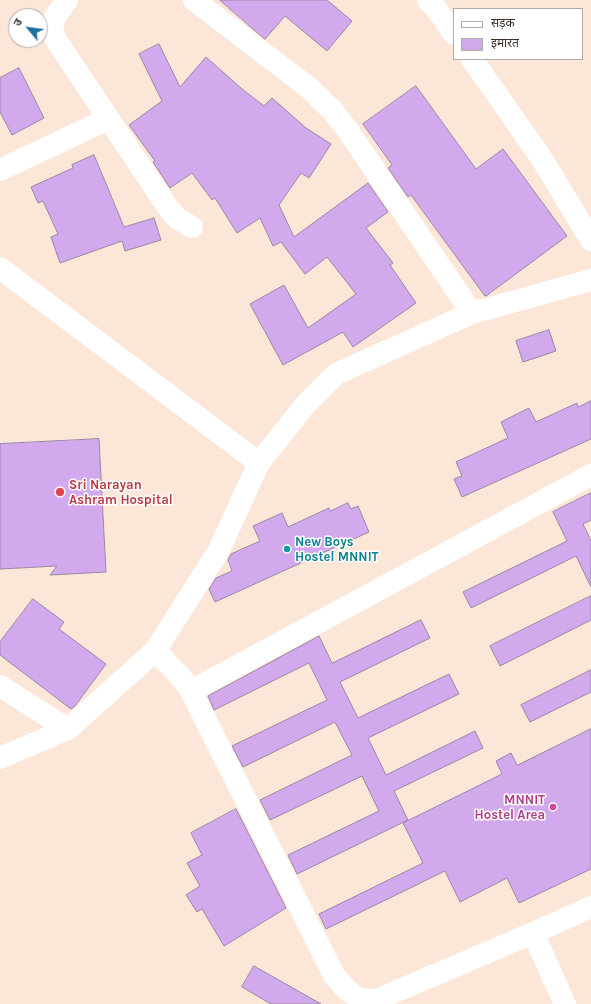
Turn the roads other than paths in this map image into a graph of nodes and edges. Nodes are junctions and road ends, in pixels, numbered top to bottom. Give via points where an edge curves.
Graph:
1 (67, 0) edge
2 (194, 0) edge
3 (428, 0) edge
4 (453, 32) edge
5 (473, 60) edge
6 (108, 119) junction
7 (0, 170) edge
8 (192, 227) dead end
9 (591, 240) edge
10 (0, 268) edge
11 (591, 280) edge
12 (472, 313) junction
13 (259, 463) junction
14 (591, 475) edge
15 (155, 651) junction
16 (0, 686) edge
17 (191, 691) junction
18 (68, 729) junction
19 (0, 758) edge
20 (591, 907) edge
21 (533, 933) junction
22 (565, 1004) edge

1 - 6 street via 54,18 52,28 56,40
2 - 12 street via 308,87 332,110
3 - 4 street
5 - 9 street via 542,158
6 - 7 street
6 - 8 street via 169,209 178,219
10 - 13 street
11 - 12 street
12 - 13 street via 336,374 306,404
13 - 15 street via 218,552
14 - 17 street
15 - 17 street
15 - 18 street
16 - 18 street
17 - 21 street via 334,975 347,990 359,998 376,1000
18 - 19 street
20 - 21 street
21 - 22 street

